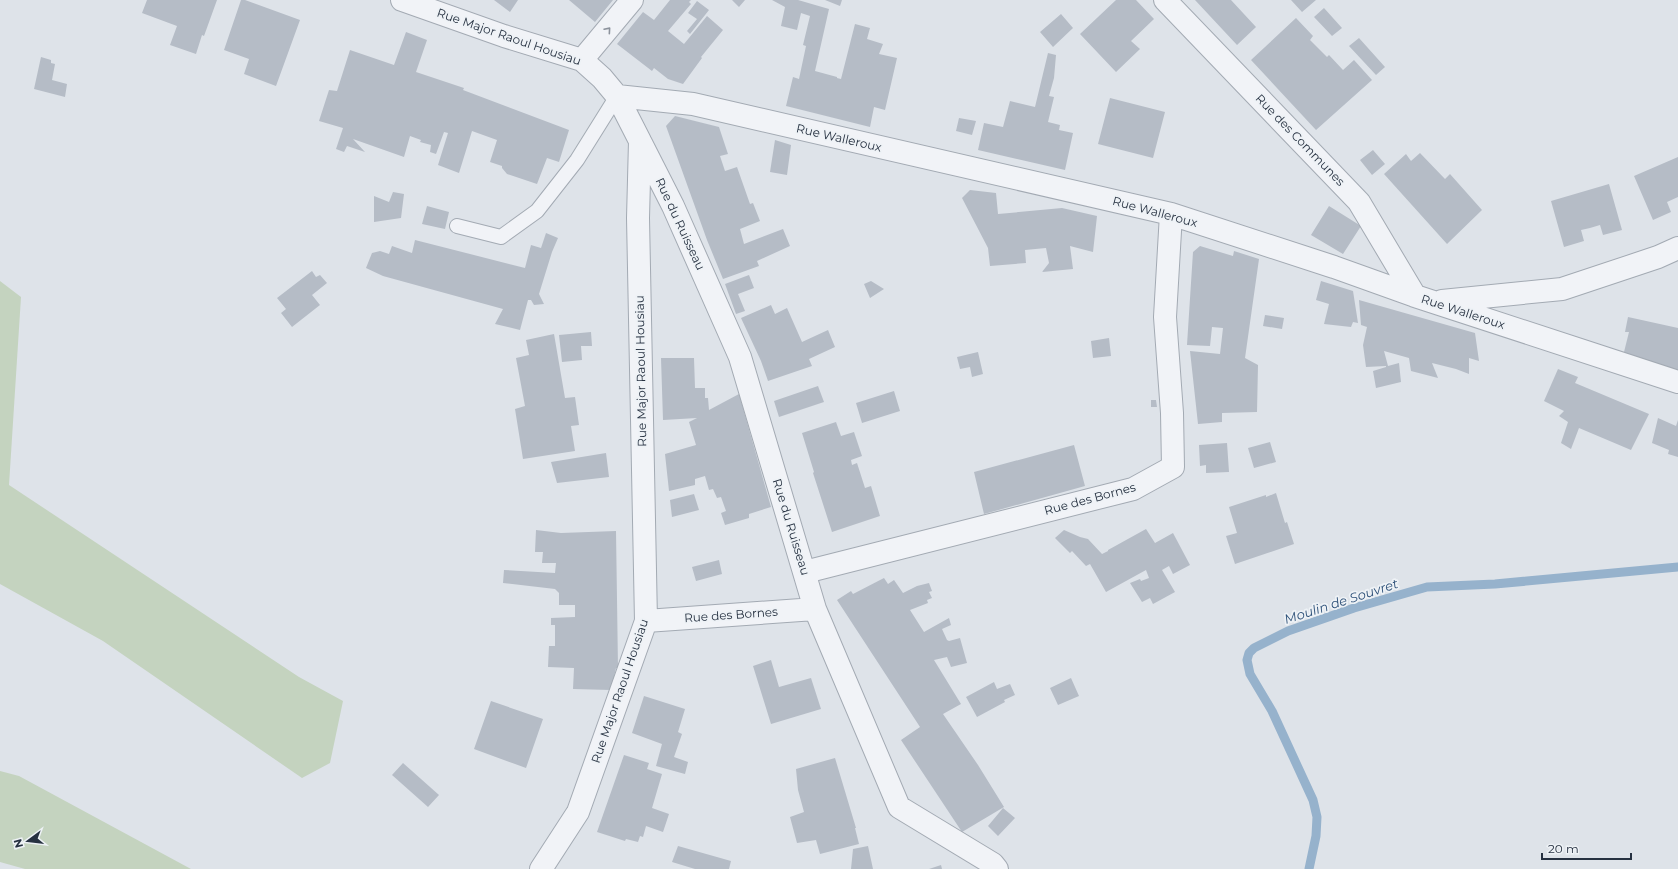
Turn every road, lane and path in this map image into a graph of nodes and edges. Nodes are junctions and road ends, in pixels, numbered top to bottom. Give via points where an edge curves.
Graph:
1 (402, 0) edge
2 (632, 0) edge
3 (1165, 0) edge
4 (582, 60) junction
5 (617, 96) junction
6 (640, 141) junction
7 (1171, 214) junction
8 (457, 226) dead end
9 (1678, 248) edge
10 (1424, 299) junction
11 (1678, 382) edge
12 (805, 572) junction
13 (815, 609) junction
14 (646, 621) junction
15 (541, 869) edge
16 (997, 869) edge

1 - 4 street, Rue Major Raoul Housiau
4 -> 2 street
3 - 10 street, Rue des Communes via 1359,202
4 - 5 street, Rue Major Raoul Housiau
5 - 6 street, Rue Major Raoul Housiau
5 - 7 street, Rue Walleroux via 693,104
5 - 8 lane via 577,160 537,211 502,237
6 - 12 street, Rue du Ruisseau via 673,206 740,357
6 - 14 street, Rue Major Raoul Housiau via 638,226
7 - 10 street, Rue Walleroux
7 - 12 street, Rue des Bornes via 1165,317 1173,467 1133,489
9 - 10 street via 1562,289
10 - 11 street, Rue Walleroux
12 - 13 street, Rue du Ruisseau
13 - 14 street, Rue des Bornes
13 - 16 street, Rue du Ruisseau via 899,807 993,864
14 - 15 street, Rue Major Raoul Housiau via 578,812

